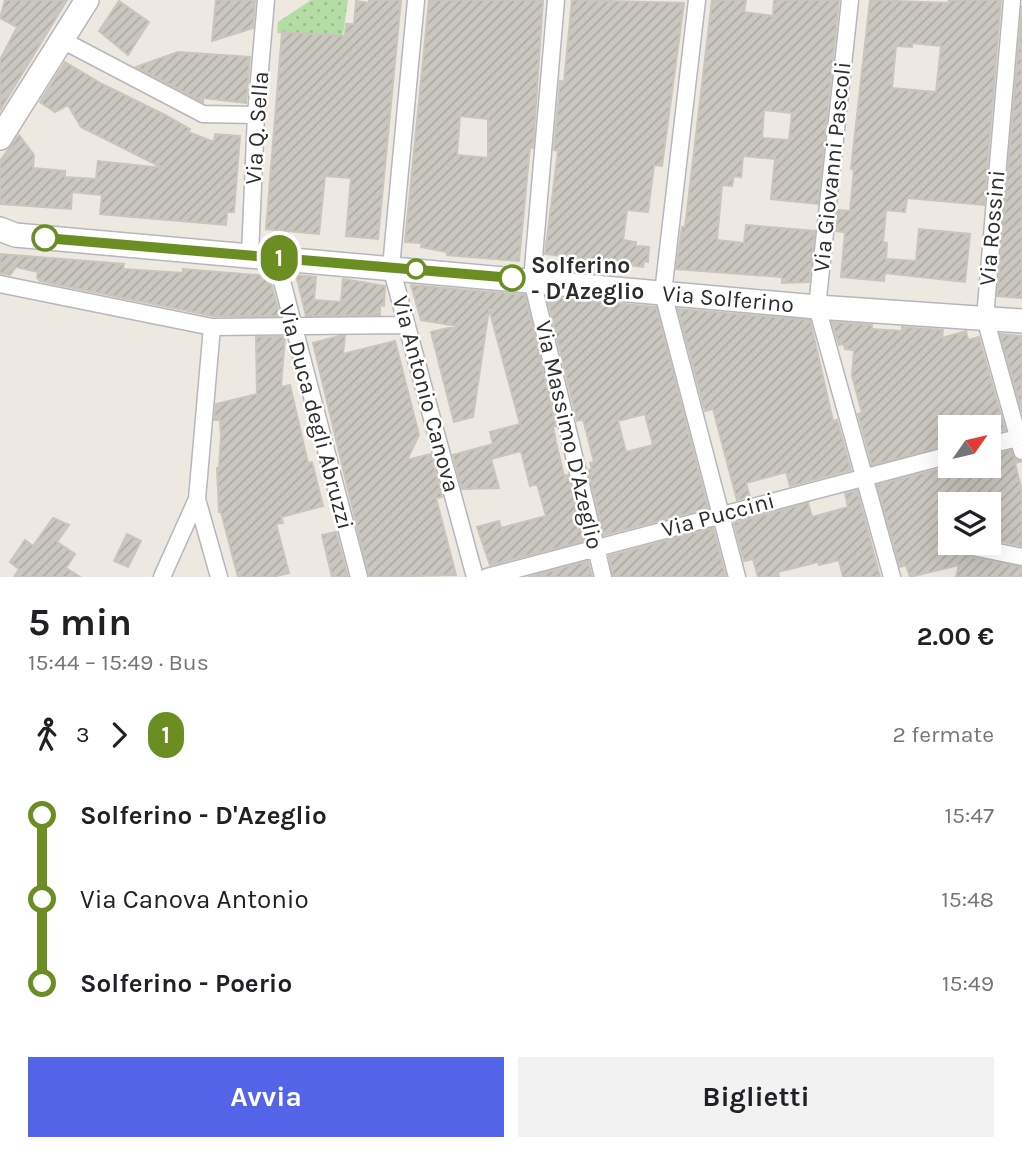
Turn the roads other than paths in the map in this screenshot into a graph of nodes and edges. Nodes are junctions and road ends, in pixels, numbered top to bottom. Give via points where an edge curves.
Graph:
1 (88, 0) edge
2 (266, 0) edge
3 (416, 0) edge
4 (556, 0) edge
5 (697, 0) edge
6 (850, 0) edge
7 (1012, 0) edge
8 (62, 40) junction
9 (256, 115) junction
10 (0, 138) edge
11 (5, 235) edge
12 (250, 255) junction
13 (275, 258) junction
14 (391, 267) junction
15 (532, 280) junction
16 (0, 284) edge
17 (663, 293) junction
18 (817, 307) junction
19 (985, 318) junction
20 (1022, 321) edge
21 (407, 325) junction
22 (212, 327) junction
23 (292, 327) junction
24 (1021, 442) edge
25 (1001, 444) edge
26 (938, 458) edge
27 (864, 477) junction
28 (197, 499) junction
29 (720, 514) junction
30 (595, 548) junction
31 (1001, 552) edge
32 (1022, 556) edge
33 (162, 577) edge
34 (219, 577) edge
35 (359, 577) edge
36 (475, 577) edge
37 (487, 577) edge
38 (603, 577) edge
39 (737, 577) edge
40 (891, 577) edge

1 - 8 street
2 - 9 street, Via Q. Sella
3 - 14 street, Via Antonio Canova
4 - 15 street, Via Massimo D'Azeglio
5 - 17 street
6 - 18 street, Via Giovanni Pascoli
7 - 19 street, Via Rossini
8 - 9 street via 203,114
8 - 10 street
9 - 12 street, Via Q. Sella
11 - 12 street, Via Solferino
12 - 13 street, Via Solferino
13 - 14 street, Via Solferino
13 - 23 street, Via Duca degli Abruzzi
14 - 15 street, Via Solferino
14 - 21 street, Via Antonio Canova
15 - 17 street, Via Solferino
15 - 30 street, Via Massimo D'Azeglio
16 - 22 street
17 - 18 street, Via Solferino
17 - 29 street
18 - 19 street, Via Solferino
18 - 27 street, Via Giovanni Pascoli
19 - 20 street, Via Solferino
19 - 24 street, Via Rossini
21 - 23 street
21 - 36 street, Via Antonio Canova
22 - 23 street
22 - 28 street
23 - 35 street, Via Duca degli Abruzzi
24 - 25 street
26 - 27 street, Via Puccini
27 - 29 street, Via Puccini
27 - 40 street, Via Giovanni Pascoli
28 - 33 street
28 - 34 street
29 - 30 street, Via Puccini
29 - 39 street
30 - 37 street, Via Puccini
30 - 38 street, Via Massimo D'Azeglio
31 - 32 street

